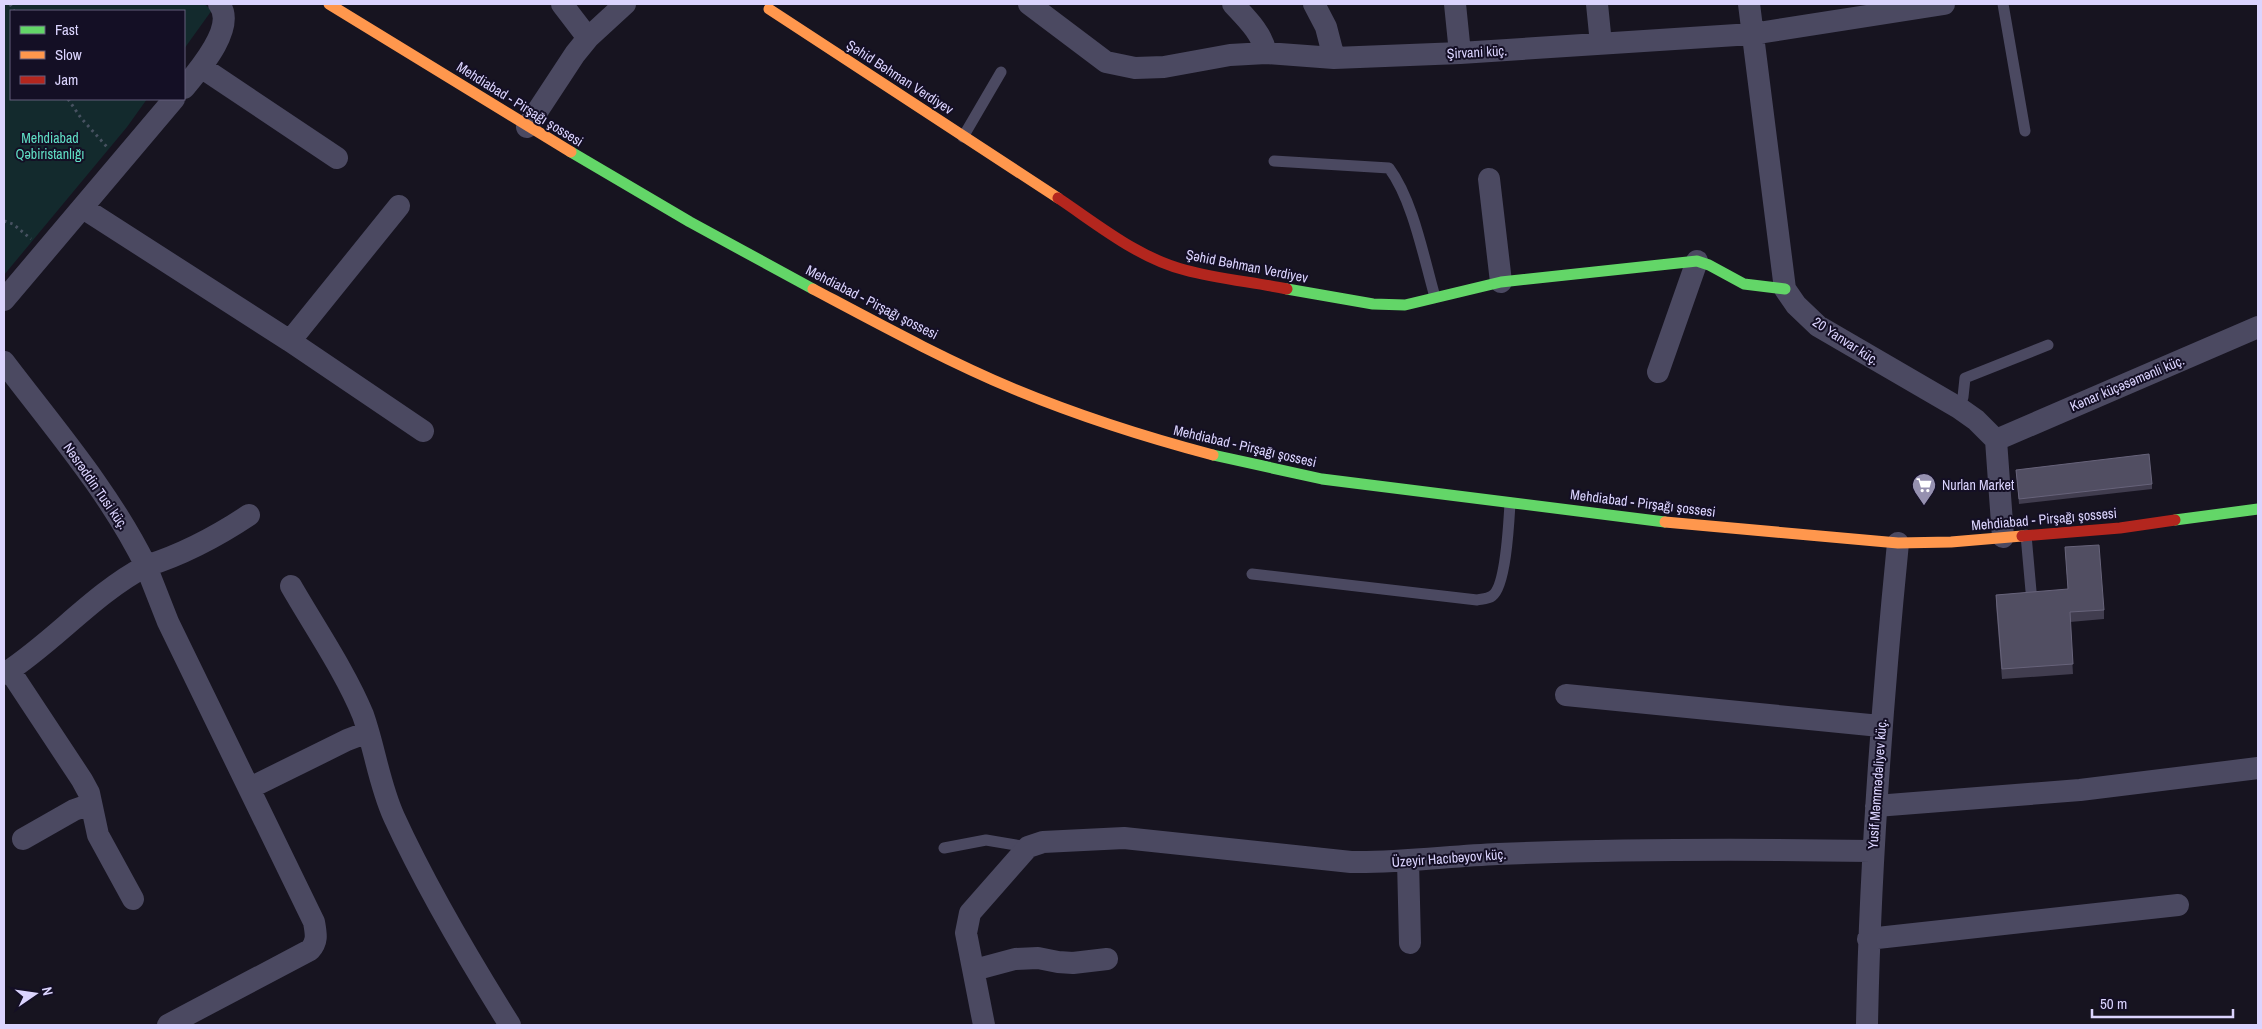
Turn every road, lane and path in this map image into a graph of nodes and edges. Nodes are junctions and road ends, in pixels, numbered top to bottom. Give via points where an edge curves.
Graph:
1 (219, 4) edge
2 (329, 4) edge
3 (562, 4) edge
4 (625, 4) edge
5 (1029, 4) edge
6 (1233, 4) edge
7 (1314, 4) edge
8 (1455, 4) edge
9 (1597, 4) edge
10 (1749, 4) edge
11 (1944, 4) edge
12 (2004, 4) edge
13 (769, 9) dead end
14 (1752, 34) junction
15 (588, 38) junction
16 (1601, 44) junction
17 (1266, 53) junction
18 (1460, 53) junction
19 (1334, 58) junction
20 (201, 67) junction
21 (1002, 72) dead end
22 (185, 87) edge
23 (69, 100) edge
24 (173, 100) edge
25 (527, 126) junction
26 (2025, 131) dead end
27 (963, 137) junction
28 (337, 158) dead end
29 (1274, 161) dead end
30 (122, 162) junction
31 (1489, 180) dead end
32 (399, 206) dead end
33 (83, 208) junction
34 (4, 221) edge
35 (45, 250) junction
36 (1697, 261) junction
37 (1501, 282) junction
38 (1784, 289) junction
39 (1435, 299) junction
40 (4, 300) edge
41 (2258, 327) edge
42 (290, 341) junction
43 (2048, 345) dead end
44 (4, 362) edge
45 (1658, 372) dead end
46 (1959, 408) junction
47 (423, 431) dead end
48 (1996, 440) junction
49 (1510, 503) junction
50 (2258, 509) edge
51 (249, 515) dead end
52 (2026, 535) junction
53 (2003, 537) junction
54 (1898, 543) junction
55 (146, 566) junction
56 (1252, 574) dead end
57 (292, 586) dead end
58 (2031, 591) edge
59 (7, 672) edge
60 (1566, 695) dead end
61 (1880, 726) junction
62 (368, 732) junction
63 (2258, 768) edge
64 (250, 788) junction
65 (91, 804) junction
66 (1876, 806) junction
67 (23, 839) dead end
68 (1028, 847) junction
69 (944, 848) dead end
70 (1872, 851) junction
71 (1408, 861) junction
72 (134, 899) dead end
73 (2178, 906) dead end
74 (1868, 939) junction
75 (1410, 943) dead end
76 (1107, 959) dead end
77 (974, 970) junction
78 (168, 1025) edge
79 (510, 1025) edge
80 (984, 1025) edge
81 (1867, 1025) edge

1 - 20 street via 225,22
2 - 25 main road, Mehdiabad - Pirşağı şossesi
3 - 15 street
4 - 15 street
5 - 17 street, Şirvani küç. via 1106,62 1135,68
6 - 17 street via 1252,25
7 - 19 street via 1326,27
8 - 18 street
9 - 16 street
10 - 14 street
11 - 14 street, Şirvani küç.
12 - 26 lane
13 - 27 main road, Şəhid Bəhman Verdiyev
14 - 16 street, Şirvani küç.
14 - 38 street
15 - 25 street
16 - 18 street, Şirvani küç.
17 - 19 street, Şirvani küç.
18 - 19 street, Şirvani küç.
20 - 22 street
20 - 28 street
21 - 27 lane
23 - 30 path
24 - 30 street
25 - 49 main road, Mehdiabad - Pirşağı şossesi via 745,254 964,367 1042,401 1176,446 1274,470
27 - 39 main road, Şəhid Bəhman Verdiyev via 1127,244 1184,270 1373,304 1405,305
29 - 39 lane via 1389,168 1413,221
30 - 33 street
31 - 37 street
32 - 42 street
33 - 35 street
33 - 42 street
34 - 35 path via 13,224
35 - 40 street
36 - 37 main road, Şəhid Bəhman Verdiyev
36 - 38 main road, Şəhid Bəhman Verdiyev via 1744,284
36 - 45 street
37 - 39 main road, Şəhid Bəhman Verdiyev
38 - 46 street, 20 Yanvar küç. via 1818,326
41 - 48 street, Kənar küçəsəmənli küç.
42 - 47 street
43 - 46 lane via 1965,378
44 - 55 street, Nəsrəddin Tusi küç. via 106,495
46 - 48 street, 20 Yanvar küç.
48 - 53 street
49 - 54 main road, Mehdiabad - Pirşağı şossesi via 1780,534
49 - 56 lane via 1505,554 1498,589 1492,597 1477,600
50 - 52 main road, Mehdiabad - Pirşağı şossesi via 2120,528
51 - 55 street via 183,554
52 - 53 main road, Mehdiabad - Pirşağı şossesi
52 - 58 lane
53 - 54 main road, Mehdiabad - Pirşağı şossesi
54 - 61 street, Yusif Məmmədəliyev küç.
55 - 59 street via 124,578
55 - 64 street, Nəsrəddin Tusi küç. via 168,622
57 - 62 street via 350,688
59 - 65 street via 82,780
60 - 61 street
61 - 66 street, Yusif Məmmədəliyev küç.
62 - 64 street
62 - 79 street via 380,783 393,815 470,960
63 - 66 street via 2080,790
64 - 78 street, Nəsrəddin Tusi küç. via 314,922 315,944 310,950
65 - 67 street
65 - 72 street via 98,835
66 - 70 street, Yusif Məmmədəliyev küç.
68 - 69 lane via 986,840
68 - 71 street, Üzeyir Hacıbəyov küç. via 1043,842 1124,838 1351,862
68 - 77 street via 970,913 966,933
70 - 71 street, Üzeyir Hacıbəyov küç. via 1707,848 1496,854
70 - 74 street, Yusif Məmmədəliyev küç.
71 - 75 street
73 - 74 street
74 - 81 street, Yusif Məmmədəliyev küç.
76 - 77 street via 1073,963 1038,958 1015,959
77 - 80 street

